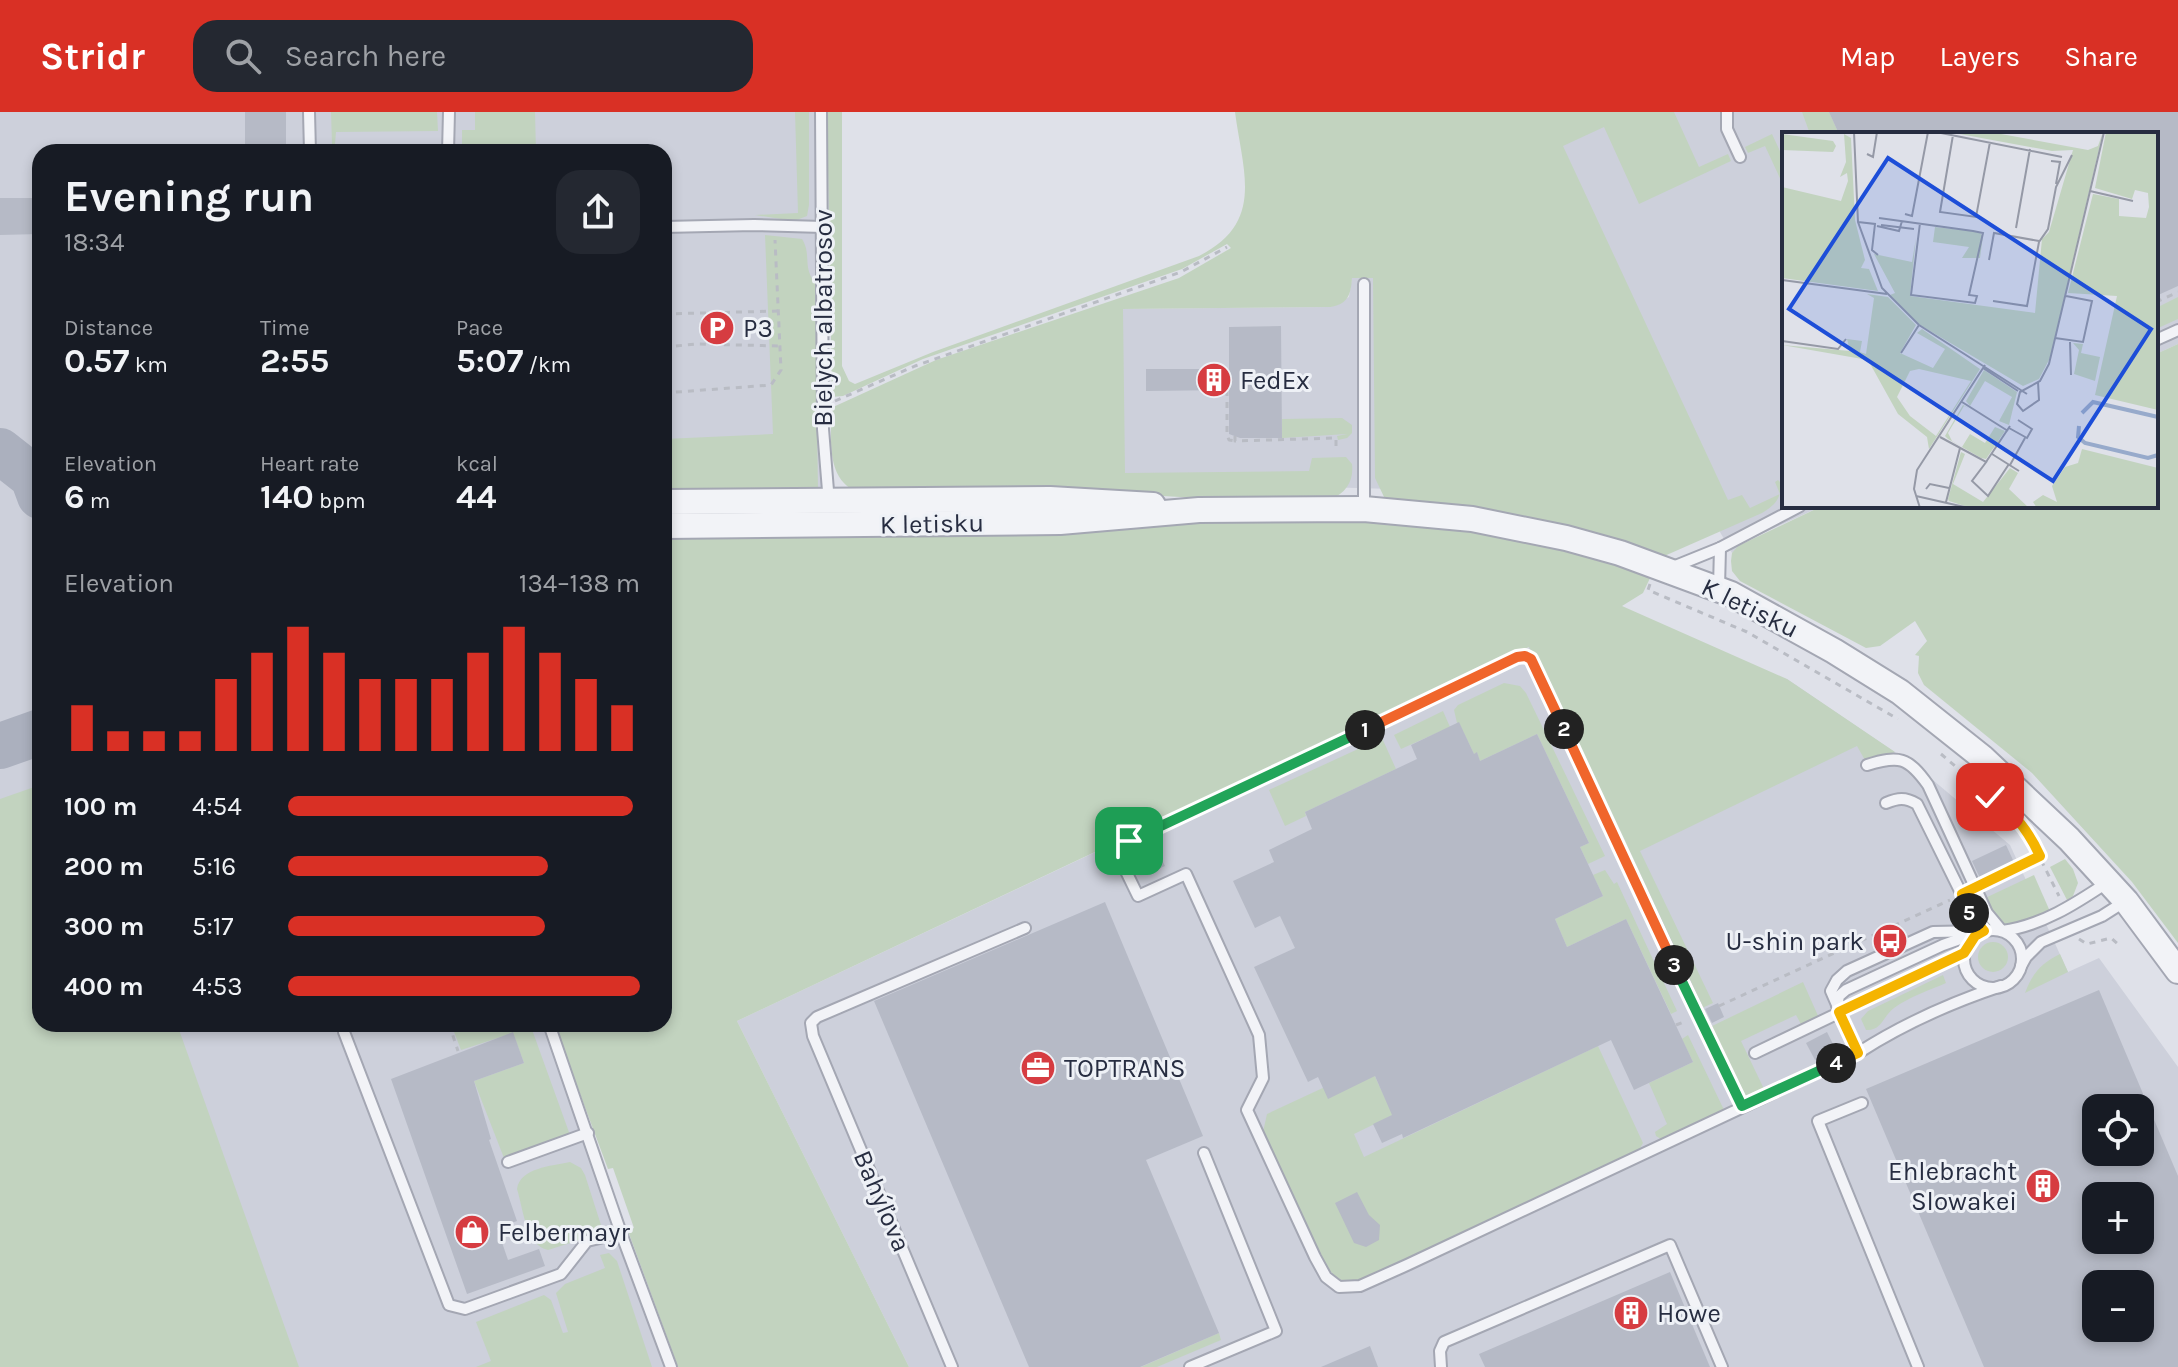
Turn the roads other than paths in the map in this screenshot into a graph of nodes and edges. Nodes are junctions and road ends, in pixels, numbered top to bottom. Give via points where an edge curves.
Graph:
1 (309, 112) edge
2 (449, 112) edge
3 (821, 112) edge
4 (1727, 112) edge
5 (310, 144) edge
6 (448, 144) edge
7 (1740, 157) dead end
8 (672, 227) edge
9 (823, 227) junction
10 (1364, 284) dead end
11 (2178, 330) edge
12 (2158, 339) edge
13 (672, 502) edge
14 (1796, 508) edge
15 (1364, 509) junction
16 (830, 512) junction
17 (672, 525) edge
18 (1720, 548) junction
19 (1663, 570) junction
20 (1719, 589) junction
21 (1867, 765) dead end
22 (1886, 803) dead end
23 (2109, 881) junction
24 (2126, 901) junction
25 (1025, 928) dead end
26 (1984, 931) junction
27 (2002, 931) junction
28 (1964, 953) junction
29 (2020, 968) junction
30 (2178, 971) edge
31 (2001, 986) junction
32 (1838, 1009) junction
33 (344, 1032) edge
34 (552, 1032) edge
35 (1755, 1053) dead end
36 (1858, 1053) junction
37 (1862, 1103) dead end
38 (1742, 1106) junction
39 (588, 1133) junction
40 (1204, 1153) dead end
41 (508, 1162) dead end
42 (621, 1233) junction
43 (671, 1367) edge
44 (952, 1367) edge
45 (1190, 1367) edge
46 (1441, 1367) edge
47 (1722, 1367) edge
48 (1918, 1367) edge

1 - 5 lane
2 - 6 lane
3 - 9 lane, Bielych albatrosov
4 - 7 lane via 1727,129
8 - 9 lane
9 - 16 lane, Bielych albatrosov via 823,403
10 - 15 lane
11 - 12 lane
13 - 16 street, K letisku
14 - 18 lane
15 - 16 street, K letisku via 1199,510 1060,522
15 - 19 street, K letisku via 1516,527 1620,553
16 - 17 street, K letisku
18 - 19 lane
18 - 20 lane
19 - 20 street, K letisku
20 - 23 street, K letisku via 1900,692 2028,798
21 - 27 lane via 1891,757 1920,773 1987,913
22 - 26 lane via 1907,799 1917,804 1970,916
23 - 24 street, K letisku
23 - 27 lane via 2052,916
24 - 29 lane via 2041,942
24 - 30 street, K letisku
25 - 44 lane, Bahýľova via 811,1023
26 - 27 lane
26 - 28 lane
26 - 32 lane via 1846,990 1839,996
26 - 32 lane via 1933,932 1847,971 1831,991
27 - 29 lane via 2018,944
28 - 31 lane via 1973,980
28 - 32 lane
29 - 31 lane
31 - 36 lane via 1891,1031
32 - 35 lane
32 - 36 lane
33 - 42 lane via 449,1305 465,1309 561,1274 587,1241
34 - 39 lane
36 - 38 lane
37 - 48 lane via 1818,1121
38 - 38 lane via 1531,659 1525,656 1129,841 1122,850 1122,863 1138,896 1186,874 1259,1035 1263,1078 1247,1110 1315,1257 1339,1287 1360,1286 1407,1265
39 - 41 lane
39 - 42 lane
40 - 45 lane via 1276,1331
42 - 43 lane
46 - 47 lane via 1444,1342 1670,1245

